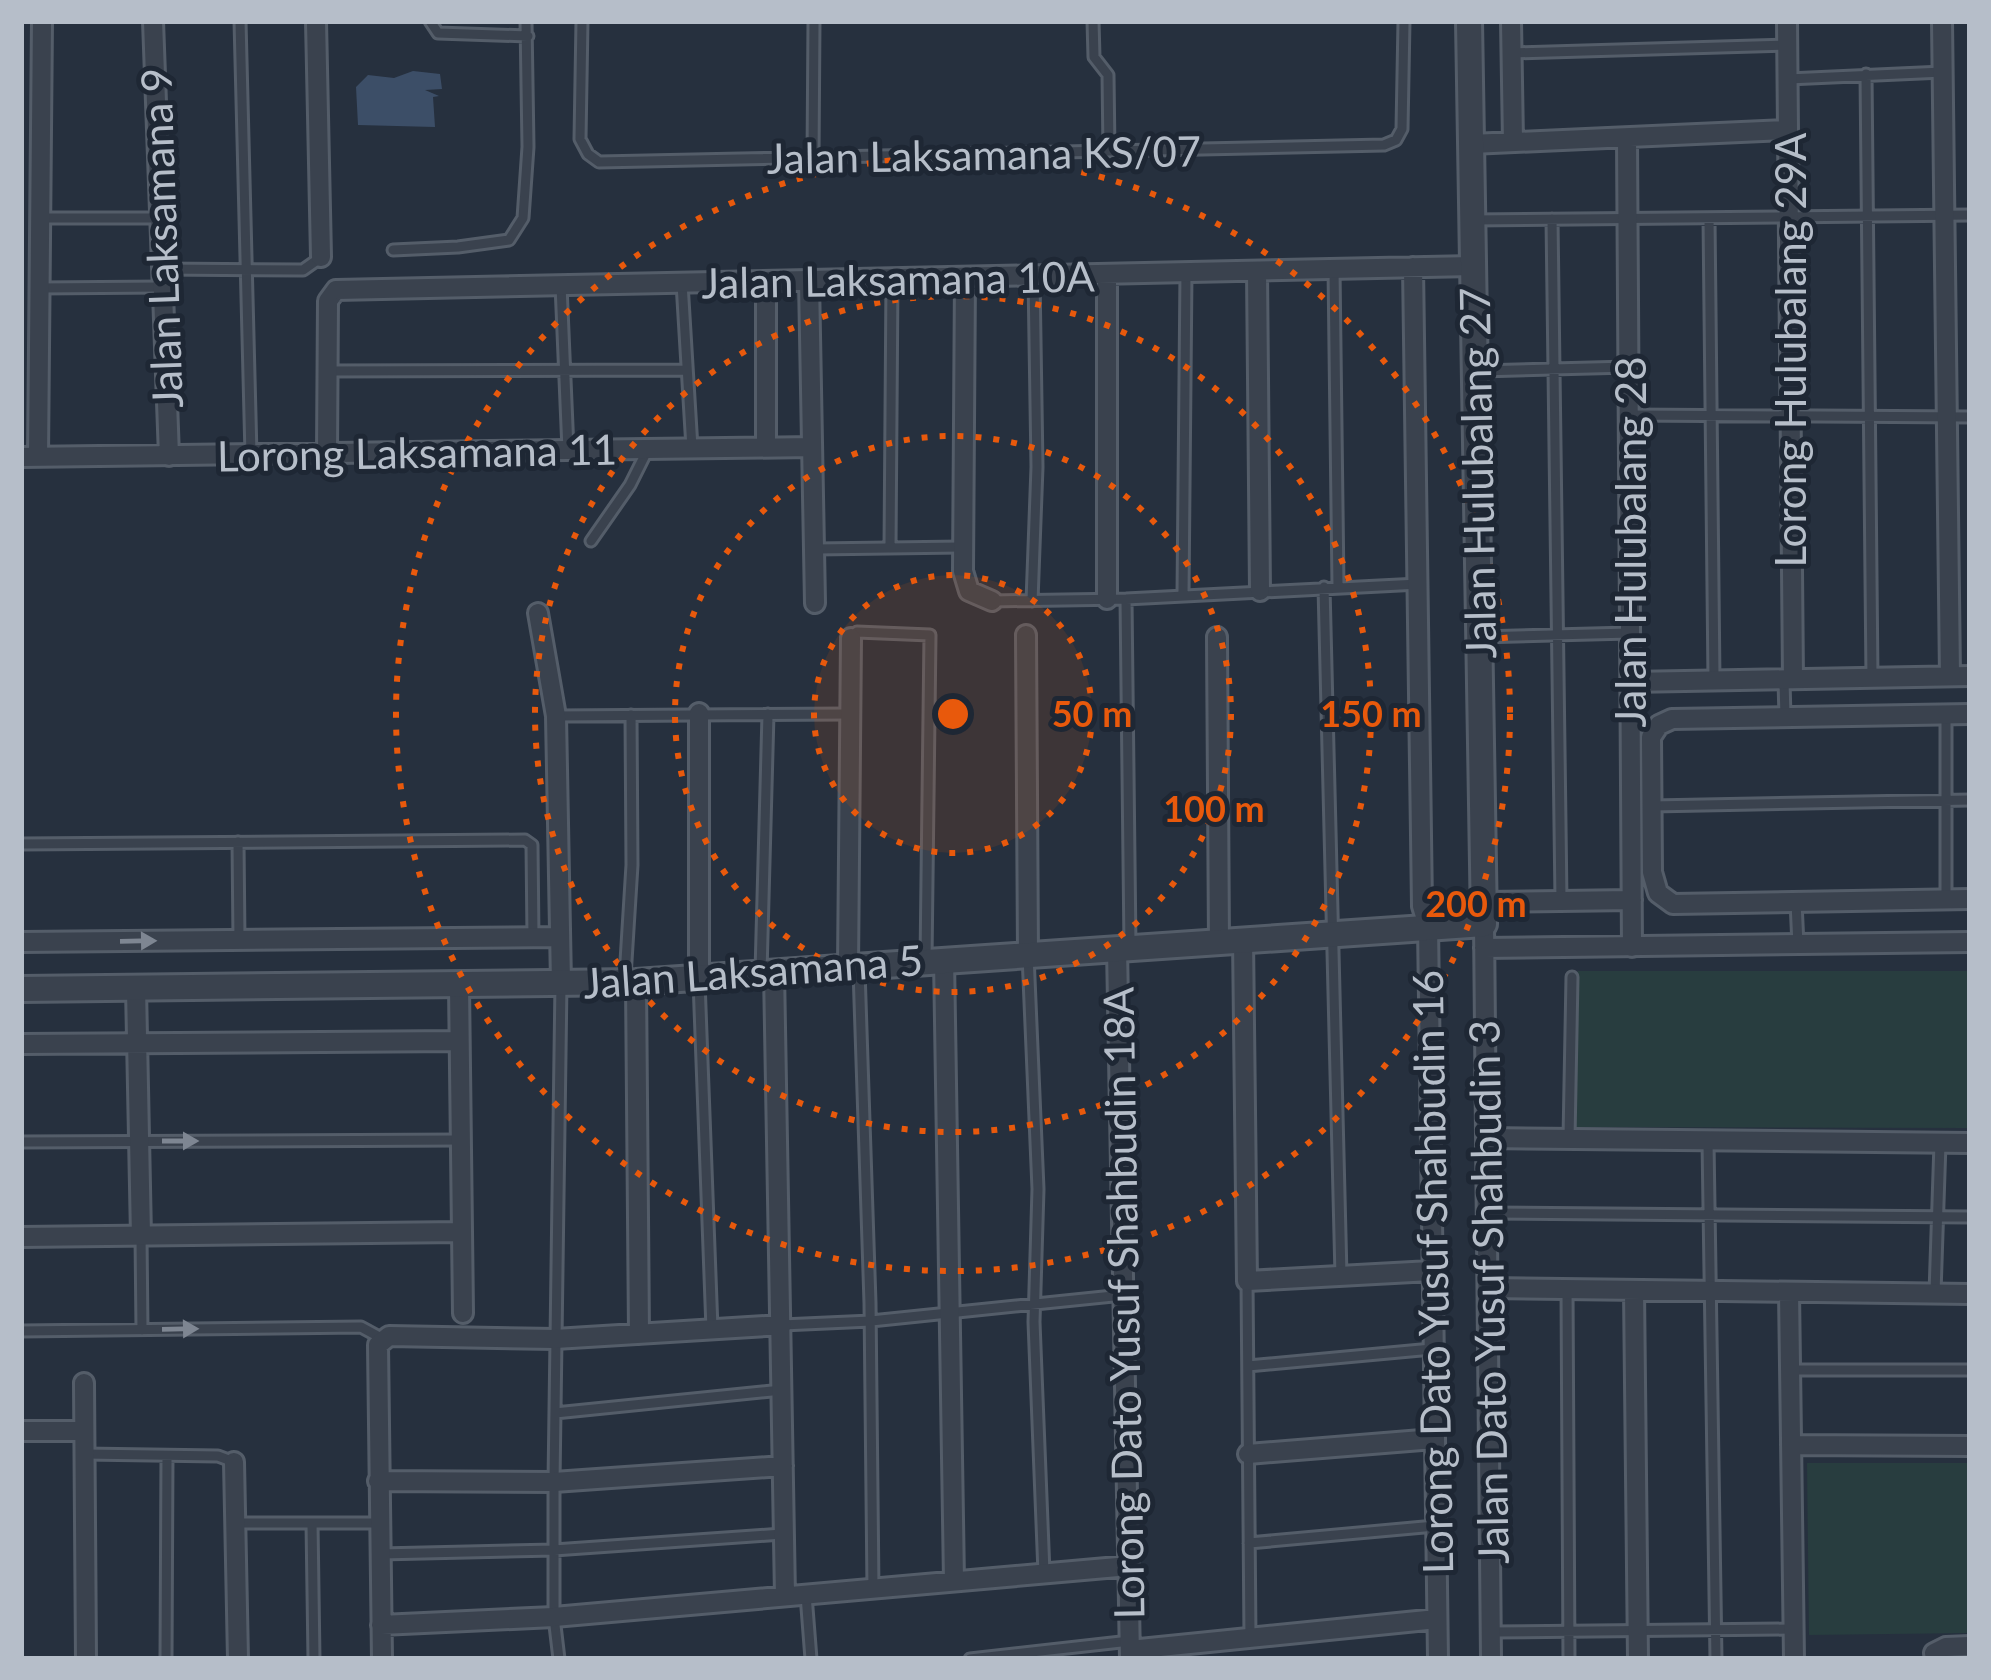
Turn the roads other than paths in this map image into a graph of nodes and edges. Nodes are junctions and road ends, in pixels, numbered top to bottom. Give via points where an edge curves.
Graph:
1 (42, 21) edge
2 (153, 21) edge
3 (240, 21) edge
4 (316, 21) edge
5 (430, 21) edge
6 (526, 21) edge
7 (582, 21) edge
8 (814, 21) edge
9 (1094, 21) edge
10 (1404, 21) edge
11 (1469, 21) edge
12 (1511, 21) edge
13 (1787, 21) edge
14 (1942, 21) edge
15 (528, 36) junction
16 (1788, 45) junction
17 (1512, 53) junction
18 (1943, 72) junction
19 (1866, 74) junction
20 (1788, 79) junction
21 (1788, 130) junction
22 (1627, 138) junction
23 (1513, 142) junction
24 (1471, 144) junction
25 (1109, 152) junction
26 (813, 158) junction
27 (1945, 215) junction
28 (1970, 215) edge
29 (1868, 216) junction
30 (1789, 217) junction
31 (40, 218) junction
32 (158, 218) junction
33 (1628, 218) junction
34 (1708, 218) junction
35 (1552, 219) junction
36 (1472, 220) junction
37 (393, 250) dead end
38 (321, 256) joint
39 (1473, 266) junction
40 (1413, 267) junction
41 (246, 268) junction
42 (1334, 269) junction
43 (1257, 271) junction
44 (1186, 272) junction
45 (1107, 274) junction
46 (1034, 275) junction
47 (33, 277) edge
48 (965, 277) junction
49 (162, 278) junction
50 (892, 279) junction
51 (766, 281) junction
52 (809, 281) junction
53 (682, 284) junction
54 (561, 285) junction
55 (1629, 367) junction
56 (1554, 369) junction
57 (564, 370) junction
58 (687, 370) junction
59 (327, 371) junction
60 (1475, 371) junction
61 (1629, 415) junction
62 (1711, 416) junction
63 (1791, 416) junction
64 (1870, 417) junction
65 (1947, 417) junction
66 (1970, 417) edge
67 (766, 447) junction
68 (812, 447) junction
69 (692, 448) junction
70 (648, 449) junction
71 (568, 450) junction
72 (327, 453) junction
73 (251, 454) junction
74 (170, 456) junction
75 (30, 458) edge
76 (591, 541) dead end
77 (961, 547) junction
78 (890, 548) junction
79 (814, 549) junction
80 (1418, 584) junction
81 (1338, 586) junction
82 (1324, 587) junction
83 (1260, 591) junction
84 (1183, 595) junction
85 (1116, 599) junction
86 (992, 601) joint
87 (1032, 601) junction
88 (814, 602) dead end
89 (538, 613) dead end
90 (1026, 634) dead end
91 (1630, 634) junction
92 (1556, 635) junction
93 (1479, 637) junction
94 (851, 638) joint
95 (1216, 638) dead end
96 (1960, 676) edge
97 (1872, 678) junction
98 (1789, 679) junction
99 (1714, 680) junction
100 (1630, 682) junction
101 (699, 713) junction
102 (768, 714) junction
103 (848, 714) junction
104 (1946, 714) junction
105 (1970, 714) edge
106 (632, 715) junction
107 (556, 716) junction
108 (1785, 717) junction
109 (1946, 800) junction
110 (1970, 800) edge
111 (1651, 806) junction
112 (238, 842) junction
113 (21, 844) edge
114 (1946, 899) junction
115 (1970, 899) edge
116 (1561, 900) junction
117 (1632, 900) junction
118 (1796, 902) junction
119 (1484, 924) junction
120 (1428, 926) junction
121 (1334, 933) junction
122 (533, 937) junction
123 (560, 937) junction
124 (239, 940) junction
125 (1231, 940) junction
126 (21, 942) edge
127 (1970, 942) edge
128 (1798, 945) junction
129 (1632, 947) junction
130 (1123, 948) junction
131 (1028, 954) junction
132 (935, 960) junction
133 (853, 966) junction
134 (768, 971) junction
135 (699, 976) junction
136 (1571, 977) dead end
137 (631, 982) junction
138 (561, 983) junction
139 (459, 986) junction
140 (136, 988) junction
141 (21, 989) edge
142 (459, 1041) junction
143 (137, 1044) junction
144 (21, 1045) edge
145 (1486, 1138) junction
146 (1569, 1139) junction
147 (460, 1140) junction
148 (139, 1141) junction
149 (1708, 1141) junction
150 (21, 1142) edge
151 (1940, 1143) junction
152 (1970, 1143) edge
153 (1487, 1213) junction
154 (1710, 1215) junction
155 (1938, 1217) junction
156 (1970, 1217) edge
157 (462, 1232) junction
158 (141, 1236) junction
159 (21, 1237) edge
160 (1431, 1271) junction
161 (1341, 1276) junction
162 (1246, 1280) junction
163 (1488, 1288) junction
164 (1567, 1289) junction
165 (1634, 1290) junction
166 (1712, 1291) junction
167 (1789, 1292) junction
168 (1935, 1293) junction
169 (1970, 1294) edge
170 (1123, 1295) junction
171 (1036, 1304) junction
172 (950, 1312) junction
173 (463, 1313) dead end
174 (871, 1321) junction
175 (782, 1325) junction
176 (712, 1329) junction
177 (142, 1330) junction
178 (21, 1331) edge
179 (639, 1334) junction
180 (383, 1339) junction
181 (555, 1339) junction
182 (1432, 1349) junction
183 (1247, 1366) junction
184 (1790, 1370) junction
185 (1970, 1370) edge
186 (84, 1383) dead end
187 (784, 1390) junction
188 (555, 1414) junction
189 (21, 1430) edge
190 (84, 1431) junction
191 (1434, 1439) junction
192 (1791, 1445) junction
193 (1970, 1446) edge
194 (84, 1454) junction
195 (1248, 1454) junction
196 (167, 1456) junction
197 (234, 1462) joint
198 (783, 1466) junction
199 (378, 1481) junction
200 (554, 1482) junction
201 (235, 1522) junction
202 (312, 1523) junction
203 (379, 1523) junction
204 (1436, 1526) junction
205 (784, 1534) junction
206 (1249, 1544) junction
207 (554, 1550) junction
208 (380, 1554) junction
209 (1129, 1566) junction
210 (1044, 1573) junction
211 (954, 1581) junction
212 (873, 1589) junction
213 (796, 1596) junction
214 (554, 1617) junction
215 (1437, 1619) junction
216 (381, 1625) junction
217 (1793, 1629) junction
218 (1716, 1630) junction
219 (1568, 1631) junction
220 (1638, 1631) junction
221 (1491, 1632) junction
222 (1250, 1638) junction
223 (1970, 1646) edge
224 (1130, 1650) edge
225 (1932, 1656) edge
226 (86, 1659) edge
227 (166, 1659) edge
228 (238, 1659) edge
229 (314, 1659) edge
230 (382, 1659) edge
231 (559, 1659) edge
232 (811, 1659) edge
233 (970, 1659) edge
234 (1438, 1659) edge
235 (1491, 1659) edge
236 (1568, 1659) edge
237 (1639, 1659) edge
238 (1716, 1659) edge
239 (1794, 1659) edge

1 - 31 street
2 - 32 street, Jalan Laksamana 9
3 - 41 lane
4 - 38 street
5 - 15 lane via 438,33
6 - 15 lane
7 - 26 lane, Jalan Laksamana KS/07 via 580,139 599,161
8 - 26 lane
9 - 25 lane via 1094,57 1108,75
10 - 25 lane, Jalan Laksamana KS/07 via 1396,140
11 - 24 street, Jalan Hulubalang 27
12 - 17 street
13 - 16 street, Lorong Hulubalang 29A
14 - 18 street
15 - 37 lane via 523,218 509,239
16 - 17 lane
16 - 20 street, Lorong Hulubalang 29A
17 - 23 street
18 - 19 lane
18 - 27 street
19 - 20 lane
19 - 29 lane
20 - 21 street, Lorong Hulubalang 29A
21 - 22 street
21 - 30 street, Lorong Hulubalang 29A
22 - 23 street
22 - 33 street, Jalan Hulubalang 28
23 - 24 street
24 - 36 street, Jalan Hulubalang 27
25 - 26 lane, Jalan Laksamana KS/07
27 - 28 lane
27 - 29 lane
27 - 65 street
29 - 30 lane
29 - 64 lane
30 - 34 lane
30 - 63 street, Lorong Hulubalang 29A
31 - 32 lane
31 - 47 street
32 - 49 street, Jalan Laksamana 9
33 - 34 lane
33 - 35 lane
33 - 55 street, Jalan Hulubalang 28
34 - 62 lane
35 - 36 lane
35 - 56 lane
36 - 39 street, Jalan Hulubalang 27
38 - 41 lane via 303,270
39 - 40 street, Jalan Laksamana 10A
39 - 60 street, Jalan Hulubalang 27
40 - 42 street, Jalan Laksamana 10A
40 - 80 street, Lorong Dato Yusuf Shahbudin 16
41 - 49 lane
41 - 73 lane
42 - 43 street, Jalan Laksamana 10A
42 - 81 lane
43 - 44 street, Jalan Laksamana 10A
43 - 83 street
44 - 45 street, Jalan Laksamana 10A
44 - 84 lane
45 - 46 street, Jalan Laksamana 10A
45 - 85 street
46 - 48 street, Jalan Laksamana 10A
46 - 87 lane
47 - 49 lane
47 - 75 street
48 - 50 street, Jalan Laksamana 10A
48 - 77 street
49 - 74 street, Jalan Laksamana 9
50 - 52 street, Jalan Laksamana 10A
50 - 78 lane
51 - 52 street, Jalan Laksamana 10A
51 - 53 street, Jalan Laksamana 10A
51 - 67 street
52 - 68 street
53 - 54 street, Jalan Laksamana 10A
53 - 58 lane
54 - 57 lane
54 - 59 street, Jalan Laksamana 10A via 336,290 328,301
55 - 56 lane
55 - 61 street, Jalan Hulubalang 28
56 - 60 lane
56 - 92 lane
57 - 58 lane
57 - 59 lane
57 - 71 lane
58 - 69 lane
59 - 72 street
60 - 93 street, Jalan Hulubalang 27
61 - 62 lane
61 - 91 street, Jalan Hulubalang 28
62 - 63 lane
62 - 99 lane
63 - 64 lane
63 - 98 street, Lorong Hulubalang 29A
64 - 65 lane
64 - 97 lane
65 - 66 lane
65 - 96 street
67 - 68 street, Lorong Laksamana 11
67 - 69 street, Lorong Laksamana 11
68 - 79 street
69 - 70 street, Lorong Laksamana 11
70 - 71 street, Lorong Laksamana 11
70 - 76 lane
71 - 72 street, Lorong Laksamana 11
72 - 73 street, Lorong Laksamana 11
73 - 74 street, Lorong Laksamana 11
74 - 75 street, Lorong Laksamana 11
77 - 78 lane
77 - 86 street via 969,591
78 - 79 lane
79 - 88 street
80 - 81 lane
80 - 120 street, Lorong Dato Yusuf Shahbudin 16
81 - 82 lane
82 - 83 lane
82 - 121 lane
83 - 84 lane
84 - 85 lane
85 - 87 lane
85 - 130 lane
86 - 87 lane
89 - 107 street
90 - 131 street
91 - 92 lane
91 - 100 street, Jalan Hulubalang 28
92 - 93 lane
92 - 116 lane
93 - 119 street, Jalan Hulubalang 27
94 - 103 street
94 - 132 lane via 930,635
95 - 125 street
96 - 97 street
97 - 98 street
98 - 99 street
98 - 108 lane
99 - 100 street
100 - 117 street, Jalan Hulubalang 28
101 - 102 lane
101 - 106 lane
101 - 135 street
102 - 103 lane
102 - 134 lane
103 - 133 street
104 - 105 street
104 - 108 street
104 - 109 lane
106 - 107 lane
106 - 137 lane
107 - 123 street
108 - 111 street via 1659,724 1651,736
109 - 110 lane
109 - 111 lane
109 - 114 lane
111 - 118 street via 1652,872 1673,904
112 - 113 lane
112 - 122 lane via 525,840 533,853
112 - 124 lane
114 - 115 street
114 - 118 street
116 - 117 street
116 - 119 street
117 - 129 street, Jalan Hulubalang 28
118 - 128 lane
119 - 120 street, Jalan Laksamana 5
119 - 129 street
119 - 145 street, Jalan Dato Yusuf Shahbudin 3
120 - 121 street, Jalan Laksamana 5
120 - 160 street, Lorong Dato Yusuf Shahbudin 16
121 - 125 street, Jalan Laksamana 5
121 - 161 lane
122 - 123 street, Jalan Laksamana 5
122 - 124 street, Jalan Laksamana 5
123 - 138 street
126 -> 124 street, Jalan Laksamana 5
125 - 130 street, Jalan Laksamana 5
125 - 162 street
127 - 128 street
128 - 129 street
130 - 131 street, Jalan Laksamana 5
130 - 170 street, Lorong Dato Yusuf Shahbudin 18A
131 - 132 street, Jalan Laksamana 5
131 - 171 lane
132 - 133 street, Jalan Laksamana 5
132 - 172 street
133 - 134 street, Jalan Laksamana 5
133 - 174 lane
134 - 135 street, Jalan Laksamana 5
134 - 175 street
135 - 137 street, Jalan Laksamana 5
135 - 176 lane
136 - 146 lane
137 - 138 street, Jalan Laksamana 5
137 - 179 street
138 - 139 street, Jalan Laksamana 5
138 - 181 lane
139 - 140 street, Jalan Laksamana 5
139 - 142 street
140 - 141 street, Jalan Laksamana 5
140 - 143 street
142 - 143 street
142 - 147 street
143 - 144 street
143 - 148 street
145 - 146 street
145 - 153 street, Jalan Dato Yusuf Shahbudin 3
146 - 149 street
148 -> 147 lane
147 - 157 street
148 - 150 lane
148 - 158 street
149 - 151 street
149 - 154 lane
151 - 152 street
151 - 155 lane
153 - 154 lane
153 - 163 street, Jalan Dato Yusuf Shahbudin 3
154 - 155 lane
154 - 166 lane
155 - 156 lane
155 - 168 lane
157 - 158 street
157 - 173 street
158 - 159 street
158 - 177 lane
160 - 161 street
160 - 182 street, Lorong Dato Yusuf Shahbudin 16
161 - 162 street
162 - 183 lane
163 - 164 street
163 - 221 street, Jalan Dato Yusuf Shahbudin 3
164 - 165 street
164 - 219 lane
165 - 166 street
165 - 220 street
166 - 167 street
166 - 218 lane
167 - 168 street
167 - 184 street
168 - 169 street
170 - 171 lane
170 - 209 street, Lorong Dato Yusuf Shahbudin 18A
171 - 172 lane
171 - 210 lane
172 - 174 lane
172 - 211 street
174 - 175 lane
174 - 212 lane
175 - 176 street
175 - 187 street
176 - 179 street
177 - 178 lane
177 -> 180 lane via 361,1327
179 - 181 street
180 - 181 street
180 - 199 street
181 - 188 lane
182 - 183 lane
182 - 191 street, Lorong Dato Yusuf Shahbudin 16
183 - 195 lane
184 - 185 lane
184 - 192 street
186 - 190 street
187 - 188 lane
187 - 198 street
188 - 200 lane
189 - 190 street
190 - 194 street
191 - 195 street
191 - 204 street, Lorong Dato Yusuf Shahbudin 16
192 - 193 street
192 - 217 street
194 - 196 lane
194 - 226 street
195 - 206 lane
196 - 197 lane
196 - 227 lane
197 - 201 street
198 - 200 street
198 - 205 street
199 - 200 street
199 - 203 street
200 - 207 lane
201 - 202 lane
201 - 228 street
202 - 203 lane
202 - 229 lane
203 - 208 street
204 - 206 lane
204 - 215 street, Lorong Dato Yusuf Shahbudin 16
205 - 207 lane
205 - 213 street
206 - 222 lane
207 - 208 lane
207 - 214 lane
208 - 216 street
209 - 210 street
209 - 224 street, Lorong Dato Yusuf Shahbudin 18A
210 - 211 street
211 - 212 street
212 - 213 street
213 - 214 street
213 - 232 lane
214 - 216 street
214 - 231 lane
215 - 222 street
215 - 234 street, Lorong Dato Yusuf Shahbudin 16
216 - 230 street
217 - 218 lane
217 - 239 street
218 - 220 lane
218 - 238 lane
219 - 220 lane
219 - 221 lane
219 - 236 lane
220 - 237 street
221 - 235 street, Jalan Dato Yusuf Shahbudin 3
222 - 224 street
223 - 225 street
224 - 233 lane

